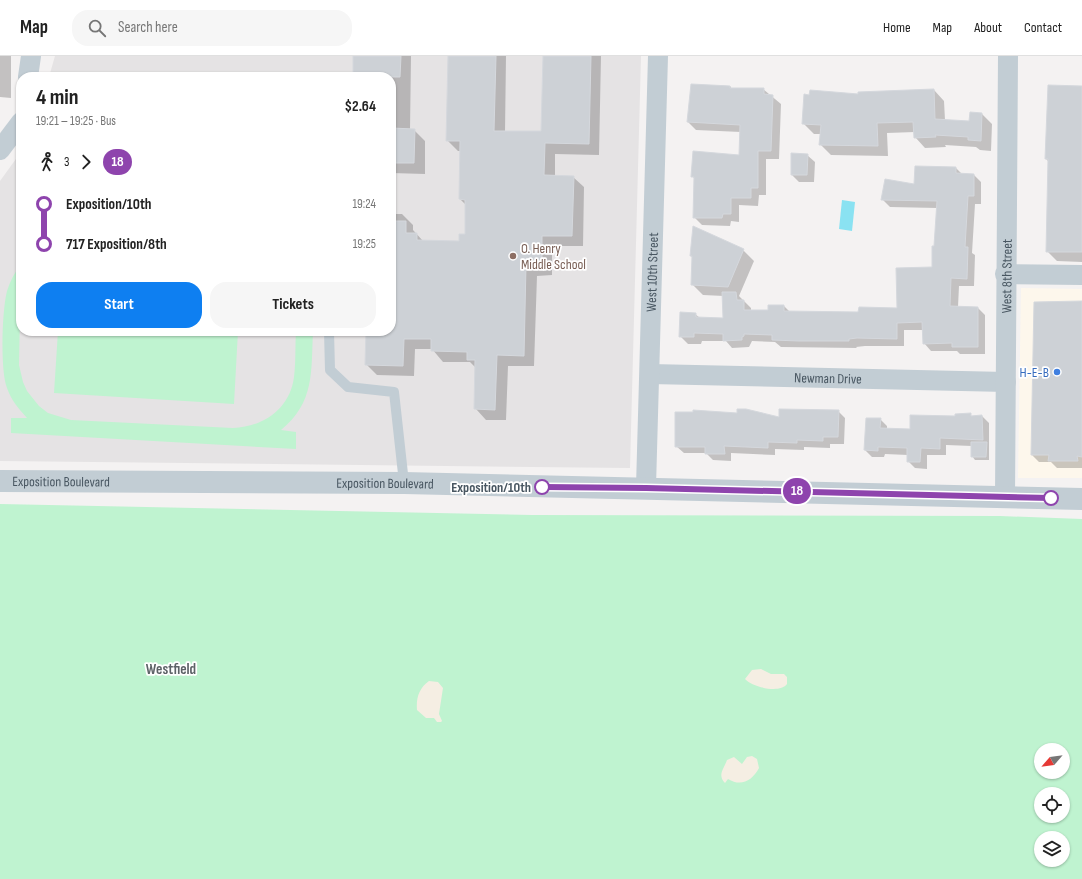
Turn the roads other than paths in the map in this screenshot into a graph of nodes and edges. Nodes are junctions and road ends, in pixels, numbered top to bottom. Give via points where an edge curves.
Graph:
1 (31, 56) edge
2 (658, 56) edge
3 (1008, 56) edge
4 (29, 72) edge
5 (16, 129) edge
6 (0, 150) edge
7 (1005, 274) junction
8 (1082, 275) edge
9 (329, 336) edge
10 (650, 374) junction
11 (1006, 382) junction
12 (0, 481) edge
13 (404, 483) junction
14 (646, 488) junction
15 (1005, 496) junction
16 (1082, 499) edge

1 - 4 street
2 - 10 street, West 10th Street
3 - 7 street, West 8th Street
5 - 6 street
7 - 8 street
7 - 11 street, West 8th Street
9 - 13 lane via 330,370 348,387 394,392
10 - 11 street, Newman Drive
10 - 14 street, West 10th Street
11 - 15 street, West 8th Street
12 - 13 street, Exposition Boulevard
13 - 14 street, Exposition Boulevard
14 - 15 street, Exposition Boulevard
15 - 16 street, Exposition Boulevard

